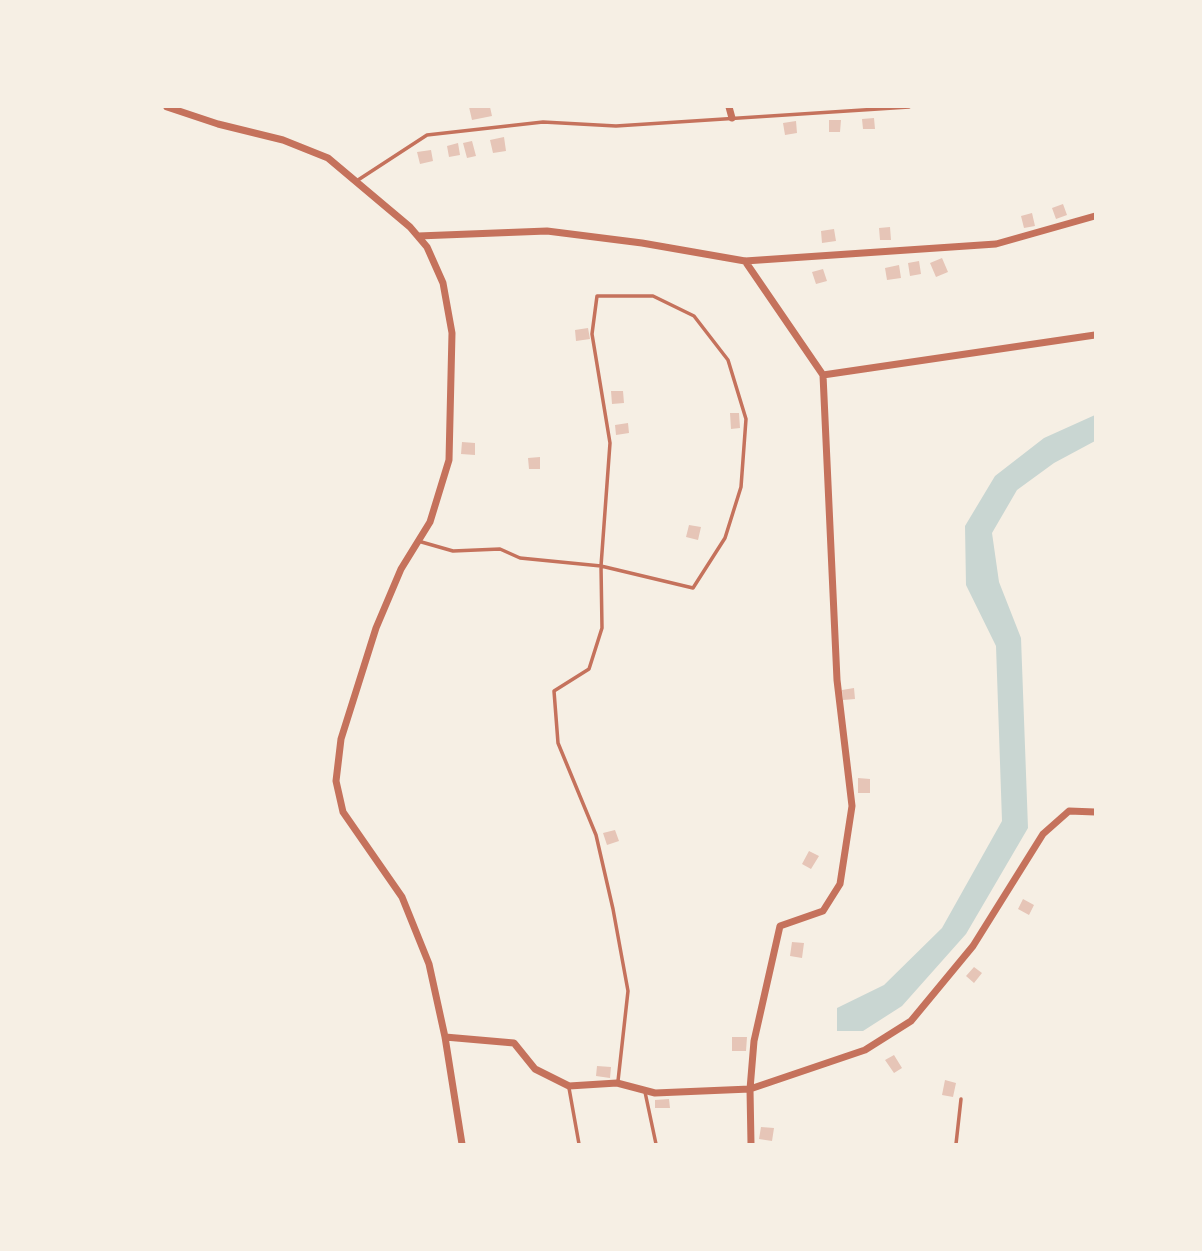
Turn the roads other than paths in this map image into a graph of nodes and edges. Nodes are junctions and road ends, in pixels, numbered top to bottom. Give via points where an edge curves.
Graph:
1 (167, 107) edge
2 (729, 107) edge
3 (909, 107) edge
4 (732, 118) junction
5 (356, 182) junction
6 (1095, 216) edge
7 (418, 236) junction
8 (745, 261) junction
9 (1095, 335) edge
10 (823, 375) junction
11 (418, 541) junction
12 (601, 566) junction
13 (1095, 812) edge
14 (445, 1037) junction
15 (617, 1083) junction
16 (569, 1086) junction
17 (750, 1089) junction
18 (645, 1091) junction
19 (961, 1099) dead end
20 (462, 1144) edge
21 (579, 1144) edge
22 (656, 1144) edge
23 (751, 1144) edge
24 (956, 1144) edge

1 - 5 street via 283,140 328,158
2 - 4 street
3 - 4 lane
4 - 5 lane via 616,126 543,122 427,135
5 - 7 street
6 - 8 street via 996,244
7 - 8 street via 547,231
7 - 11 street via 443,283 452,333 449,460 430,522
8 - 10 street
9 - 10 street
10 - 17 street via 837,680 852,806 840,884 823,911 780,926 754,1041
11 - 12 lane via 453,551 500,549 520,558
11 - 14 street via 376,628 341,739 336,781 343,812 402,897 429,964
12 - 12 lane via 610,443 592,334 597,296 653,296 694,316 728,360 747,419 741,487 725,538 693,588
12 - 15 lane via 601,628 589,669 554,691 558,743 596,835 628,991
13 - 17 street via 1069,811 1044,834 973,946 911,1021 865,1050
14 - 16 street via 514,1043 535,1069
14 - 20 street
15 - 16 street
15 - 18 street
16 - 21 lane
17 - 18 street
17 - 23 street
18 - 22 lane
19 - 24 lane

